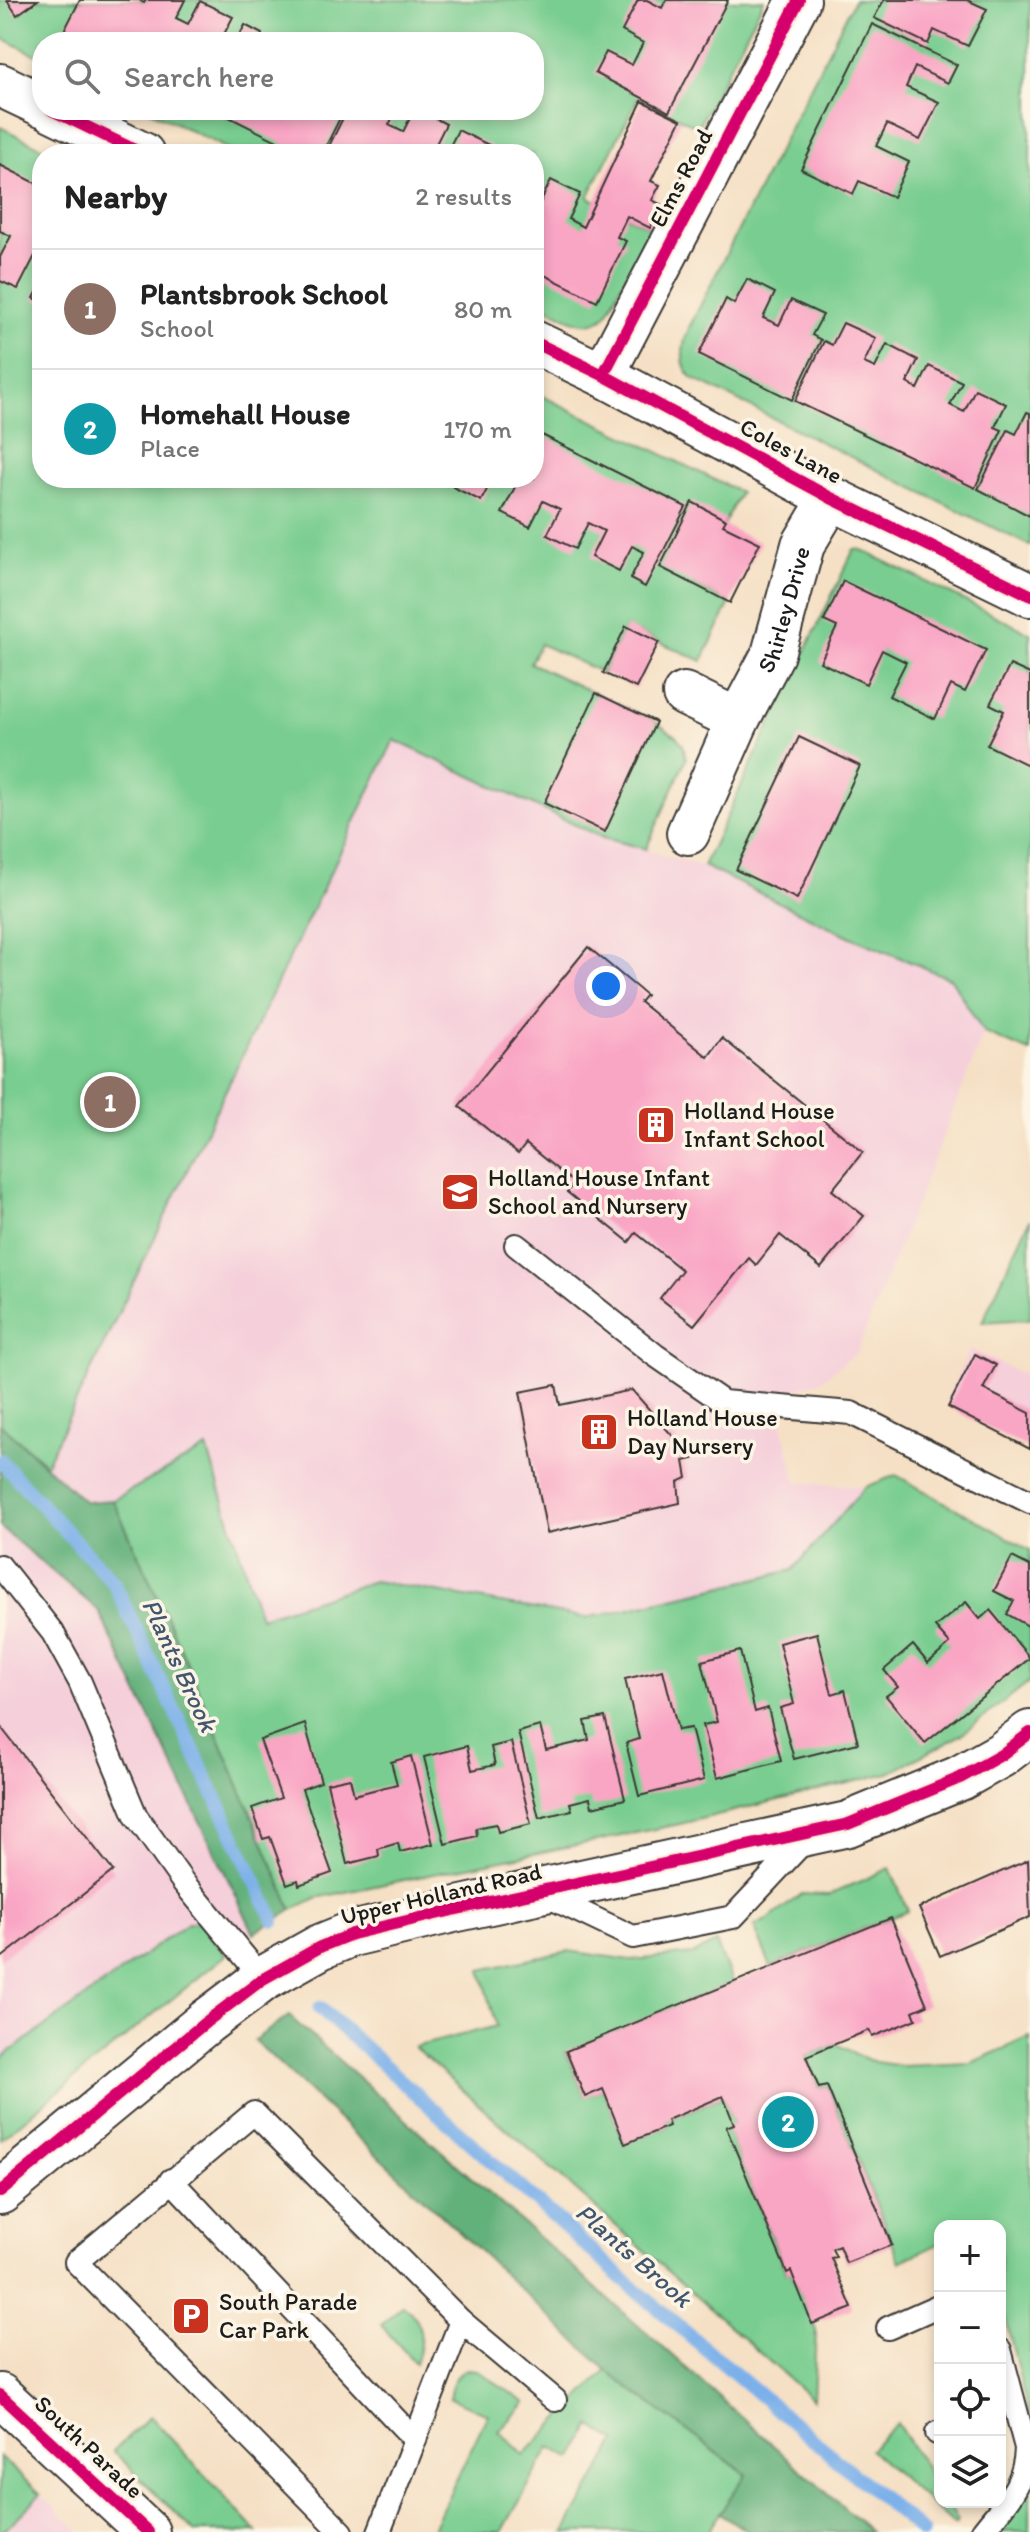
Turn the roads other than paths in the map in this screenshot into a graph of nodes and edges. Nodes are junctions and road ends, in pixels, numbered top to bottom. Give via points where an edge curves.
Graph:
1 (799, 0) edge
2 (0, 85) edge
3 (32, 100) edge
4 (73, 120) edge
5 (122, 144) edge
6 (544, 347) edge
7 (603, 375) junction
8 (831, 498) junction
9 (1030, 595) edge
10 (684, 694) dead end
11 (738, 720) junction
12 (688, 833) dead end
13 (516, 1245) dead end
14 (1030, 1502) edge
15 (0, 1566) edge
16 (1030, 1733) edge
17 (811, 1834) junction
18 (540, 1893) junction
19 (263, 1979) junction
20 (171, 2180) junction
21 (0, 2192) edge
22 (934, 2308) edge
23 (461, 2321) junction
24 (888, 2328) dead end
25 (1002, 2364) edge
26 (0, 2395) edge
27 (555, 2400) dead end
28 (1007, 2404) edge
29 (415, 2440) junction
30 (148, 2532) edge
31 (342, 2532) edge
32 (379, 2532) edge
33 (982, 2532) edge

1 - 7 street, Elms Road
2 - 3 street
4 - 5 street
6 - 7 street, Coles Lane
7 - 8 street, Coles Lane
8 - 9 street, Coles Lane
8 - 11 street, Shirley Drive via 803,545 773,654
10 - 11 street
11 - 12 street, Shirley Drive
13 - 14 lane via 723,1402 851,1413
15 - 19 lane via 53,1633 80,1682 136,1816
16 - 17 street, Upper Holland Road via 960,1778
17 - 18 street, Upper Holland Road
17 - 18 lane via 733,1917 633,1937
18 - 19 street, Upper Holland Road via 352,1934
19 - 21 street, Upper Holland Road
20 - 23 lane via 254,2113
20 - 29 lane
20 - 31 lane via 76,2262
22 - 24 lane
23 - 27 lane
23 - 29 lane
25 - 28 lane
26 - 30 street, South Parade
28 - 33 lane via 1026,2448 1025,2465 1021,2480
29 - 32 lane

